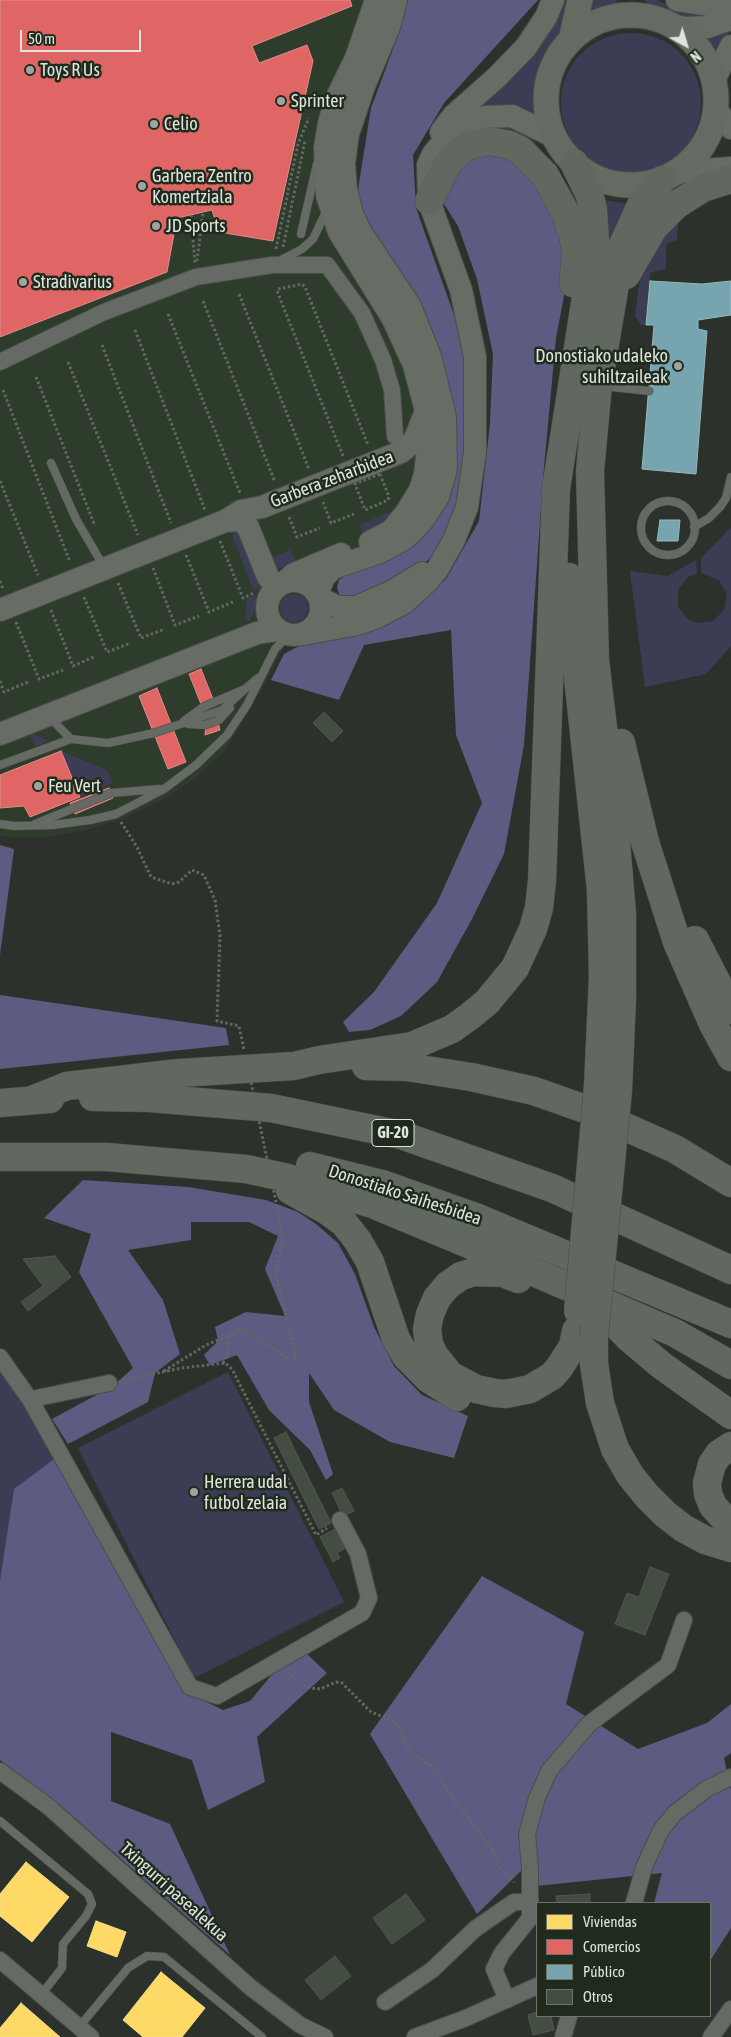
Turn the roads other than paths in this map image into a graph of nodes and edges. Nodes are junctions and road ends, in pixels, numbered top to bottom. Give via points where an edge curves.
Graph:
1 (376, 0) edge
2 (396, 0) edge
3 (553, 0) edge
4 (580, 0) edge
5 (677, 0) edge
6 (731, 2) edge
7 (638, 8) edge
8 (731, 19) edge
9 (672, 26) junction
10 (571, 40) junction
11 (731, 46) edge
12 (714, 80) junction
13 (723, 119) edge
14 (329, 123) junction
15 (553, 136) junction
16 (574, 163) junction
17 (428, 165) junction
18 (731, 168) edge
19 (669, 176) junction
20 (731, 179) edge
21 (429, 201) junction
22 (329, 203) junction
23 (301, 234) dead end
24 (272, 264) junction
25 (612, 300) junction
26 (0, 362) edge
27 (585, 384) junction
28 (649, 391) dead end
29 (567, 410) junction
30 (426, 411) junction
31 (395, 436) dead end
32 (51, 463) dead end
33 (731, 477) edge
34 (556, 489) junction
35 (219, 524) junction
36 (694, 527) junction
37 (445, 556) junction
38 (364, 557) junction
39 (111, 574) junction
40 (280, 585) junction
41 (318, 596) junction
42 (594, 604) junction
43 (350, 608) junction
44 (7, 614) edge
45 (290, 633) junction
46 (264, 673) junction
47 (607, 678) junction
48 (245, 689) junction
49 (52, 714) junction
50 (181, 723) junction
51 (0, 734) edge
52 (71, 739) junction
53 (0, 765) edge
54 (164, 789) junction
55 (0, 824) edge
56 (31, 826) junction
57 (731, 1010) edge
58 (731, 1057) edge
59 (294, 1066) junction
60 (608, 1088) junction
61 (32, 1100) junction
62 (0, 1103) edge
63 (0, 1143) edge
64 (0, 1157) edge
65 (246, 1170) junction
66 (731, 1183) edge
67 (731, 1270) edge
68 (731, 1324) edge
69 (594, 1329) junction
70 (0, 1357) edge
71 (723, 1361) edge
72 (109, 1383) road end
73 (31, 1401) junction
74 (731, 1414) edge
75 (731, 1446) edge
76 (340, 1520) road end
77 (731, 1521) edge
78 (731, 1548) edge
79 (684, 1620) dead end
80 (0, 1770) edge
81 (727, 1780) edge
82 (0, 1822) edge
83 (522, 1902) junction
84 (634, 1902) edge
85 (0, 1960) edge
86 (536, 1977) edge
87 (536, 1986) edge
88 (41, 1995) junction
89 (505, 1995) junction
90 (385, 2002) dead end
91 (731, 2009) edge
92 (569, 2017) edge
93 (85, 2032) edge
94 (417, 2036) edge
95 (262, 2037) edge
96 (325, 2037) edge
97 (564, 2037) edge
98 (711, 2037) edge

1 - 14 street
2 - 38 street via 389,27 348,134 344,163 346,190 361,233 410,306 430,356 445,417 447,457 442,484 423,520 392,546
3 - 17 street via 526,47 444,127 436,139
4 - 10 main road
5 - 6 street via 710,6
7 - 9 main road
7 - 10 main road via 598,22
8 - 9 street via 701,28
9 - 12 main road via 698,48
10 - 15 main road via 550,74 546,94
11 - 12 street
12 - 13 main road
13 - 19 main road via 688,163
14 - 22 street via 325,148
14 - 23 lane
15 - 16 main road
15 - 17 street via 512,116 485,117 450,134
16 - 19 main road via 586,173 615,184 647,184
16 - 27 highway via 589,193 595,239
17 - 21 street
18 - 19 street
19 - 25 highway via 641,205 626,234
20 - 25 highway via 689,195 664,215 646,239
21 - 34 highway via 454,156 479,142 500,142 520,150 545,175 566,214 576,254 558,406
21 - 37 street via 461,290 475,357 471,488 461,525
22 - 24 lane via 313,239 302,250
22 - 30 street via 343,240 397,328 414,365
24 - 26 street via 196,277 104,312
24 - 31 street via 327,264 350,294 383,360 392,390
25 - 27 highway
27 - 28 lane
27 - 29 highway
27 - 42 highway
29 - 34 highway
29 - 60 highway via 566,510 572,622 601,890 602,1003
30 - 35 street, Garbera zeharbidea via 414,440 405,450 262,507 241,511
30 - 40 street via 428,449 425,474 420,490 406,513 390,530 365,545 294,574
32 - 39 lane via 76,519
33 - 36 lane via 726,498 720,507
34 - 59 highway via 542,881 539,908 525,949 487,1002 452,1028 412,1046
35 - 39 street, Garbera zeharbidea
35 - 40 street via 240,520 248,527 268,577
36 - 36 lane via 690,543 675,554 666,555 650,548 641,532 644,515 650,508 666,501 682,505 693,518
37 - 43 street via 393,592
37 - 45 street via 427,582 390,612 358,624
38 - 41 street via 328,572 320,582
38 - 43 street via 340,572 331,587 334,599
39 - 44 street, Garbera zeharbidea
40 - 41 street via 303,583
40 - 45 street via 269,597 266,608 269,620
41 - 43 street via 333,606
41 - 45 street via 320,617 315,625
42 - 47 highway
42 - 60 highway via 595,660 616,830 622,914 622,999
45 - 46 lane via 275,650
45 - 49 street via 257,633
46 - 48 lane
46 - 54 lane via 227,735 196,765
47 - 57 highway via 661,852 693,937
47 - 58 highway via 645,842 677,942
48 - 50 lane via 203,707
48 - 50 lane via 219,720 205,725
49 - 51 street
49 - 52 lane via 56,724
50 - 52 lane via 154,733 108,743
52 - 53 lane
54 - 56 lane via 111,793
54 - 56 lane via 116,814
55 - 56 lane
59 - 61 highway via 120,1079 67,1086
59 - 66 highway via 407,1067 534,1091 650,1137
60 - 69 highway, bridge
61 - 62 highway, GI-20
61 - 67 highway, GI-20 via 150,1098 271,1108 401,1135 552,1188
63 - 68 highway, Donostiako Saihesbidea via 135,1142 213,1148 330,1170 382,1184 478,1218
64 - 65 highway via 107,1157
65 - 69 highway via 304,1197 344,1223 370,1262 387,1317 406,1356 429,1379 457,1397 504,1408 538,1401 570,1377 588,1352
65 - 71 highway via 288,1178 375,1205 675,1333
69 - 69 highway via 573,1346 552,1376 530,1390 506,1394 476,1389 450,1375 434,1355 427,1329 437,1298 448,1285 474,1272 503,1274
69 - 71 highway via 671,1343
69 - 74 highway via 629,1338
69 - 78 highway via 594,1364 600,1403 616,1449 630,1475 652,1502 683,1528 705,1540
70 - 73 street
72 - 73 street
73 - 76 street via 190,1687 217,1696 362,1613 368,1598 358,1554
75 - 77 highway via 712,1464 707,1483 713,1506
79 - 83 street via 668,1665 588,1724 549,1771 527,1834 530,1867
80 - 96 street, Txingurri pasealekua via 49,1808 250,1986 300,2025
81 - 84 street via 692,1800 662,1830 644,1867
82 - 88 lane via 88,1894 92,1904 63,1944 62,1968
83 - 89 street via 530,1918 494,1969
83 - 90 street via 475,1928 432,1970
85 - 88 street
86 - 89 street
87 - 89 street
88 - 93 street
89 - 94 street
91 - 98 street
92 - 97 street
93 - 95 lane via 128,1968 147,1956 164,1957

